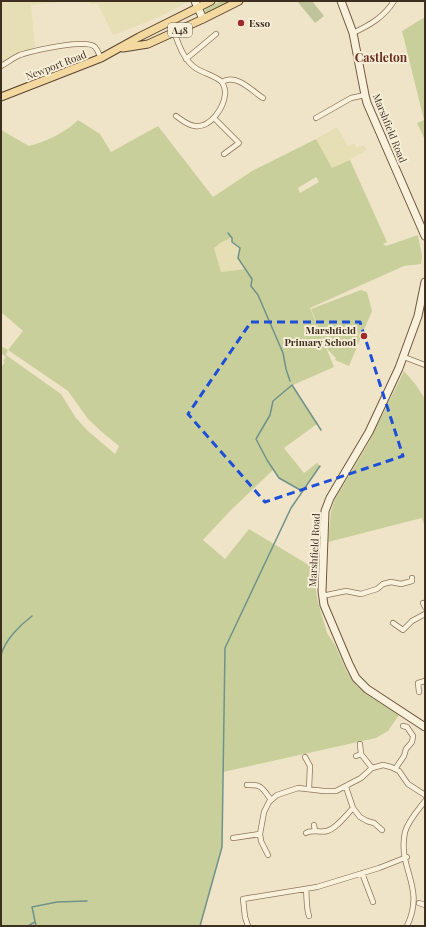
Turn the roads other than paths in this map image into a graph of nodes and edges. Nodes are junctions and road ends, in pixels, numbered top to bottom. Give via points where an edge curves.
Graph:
1 (211, 1) edge
2 (239, 1) edge
3 (341, 1) edge
4 (394, 1) edge
5 (196, 4) edge
6 (203, 19) junction
7 (170, 21) junction
8 (174, 32) junction
9 (353, 33) junction
10 (216, 34) dead end
11 (118, 50) junction
12 (101, 58) junction
13 (186, 59) junction
14 (1, 66) edge
15 (222, 82) junction
16 (365, 95) junction
17 (1, 97) edge
18 (263, 98) dead end
19 (176, 116) dead end
20 (214, 118) junction
21 (316, 118) dead end
22 (224, 154) dead end
23 (425, 236) edge
24 (425, 282) edge
25 (424, 292) edge
26 (404, 358) junction
27 (425, 365) edge
28 (412, 578) dead end
29 (322, 596) junction
30 (425, 614) edge
31 (393, 622) dead end
32 (425, 681) edge
33 (419, 692) dead end
34 (403, 726) dead end
35 (425, 727) edge
36 (360, 744) dead end
37 (361, 754) junction
38 (356, 756) dead end
39 (305, 757) dead end
40 (316, 765) dead end
41 (310, 766) junction
42 (372, 768) junction
43 (394, 769) junction
44 (247, 785) dead end
45 (346, 787) junction
46 (309, 789) junction
47 (425, 795) edge
48 (271, 800) junction
49 (425, 801) edge
50 (353, 808) junction
51 (314, 825) dead end
52 (382, 830) dead end
53 (315, 831) junction
54 (260, 834) junction
55 (306, 834) dead end
56 (233, 838) dead end
57 (268, 855) dead end
58 (407, 857) junction
59 (362, 873) junction
60 (417, 883) dead end
61 (306, 889) junction
62 (419, 897) dead end
63 (373, 902) dead end
64 (418, 903) junction
65 (425, 905) edge
66 (309, 916) dead end
67 (248, 926) edge
68 (407, 926) edge

1 - 5 main road, Newport Road / A48
2 - 6 main road, Newport Road / A48
3 - 9 street, Marshfield Road
4 - 9 street via 378,19
5 - 6 street
5 - 7 main road, Newport Road / A48
6 - 8 main road, Newport Road / A48
7 - 8 street
7 - 11 main road, Newport Road / A48
8 - 11 main road, Newport Road / A48 via 148,44
8 - 13 street
9 - 16 street, Marshfield Road
10 - 13 street
11 - 12 main road, Newport Road / A48
12 - 14 street via 95,46 72,44 18,56
12 - 17 main road, Newport Road / A48
13 - 15 street via 196,68
15 - 18 street via 234,79
15 - 20 street via 226,92
16 - 21 street via 351,98
16 - 23 street, Marshfield Road
19 - 20 street via 186,124 197,127
20 - 22 street via 239,143
24 - 25 street, Marshfield Road
25 - 26 street, Marshfield Road
26 - 27 street
26 - 29 street, Marshfield Road via 325,511
28 - 29 street via 412,581 401,584 383,584 377,589 361,594 346,591
29 - 35 street, Marshfield Road via 348,664 356,678 367,689
30 - 31 street via 403,630
32 - 33 street via 418,683
34 - 43 street via 414,736
36 - 37 street
37 - 38 street
37 - 42 street
39 - 41 street
40 - 41 street
41 - 46 street
42 - 43 street via 383,765
42 - 45 street
43 - 47 street via 399,771 408,784
44 - 48 street via 262,788
45 - 46 street via 336,791
45 - 50 street
46 - 48 street via 298,788 277,795
48 - 54 street via 264,812
49 - 58 street via 412,817 406,832 404,847
50 - 52 street via 360,817
50 - 53 street via 333,827 326,831
51 - 53 street
53 - 55 street via 308,831
54 - 56 street
54 - 57 street
58 - 59 street
58 - 60 street
59 - 61 street
59 - 63 street
61 - 66 street
61 - 67 street via 243,899
62 - 64 street
64 - 65 street
64 - 68 street

